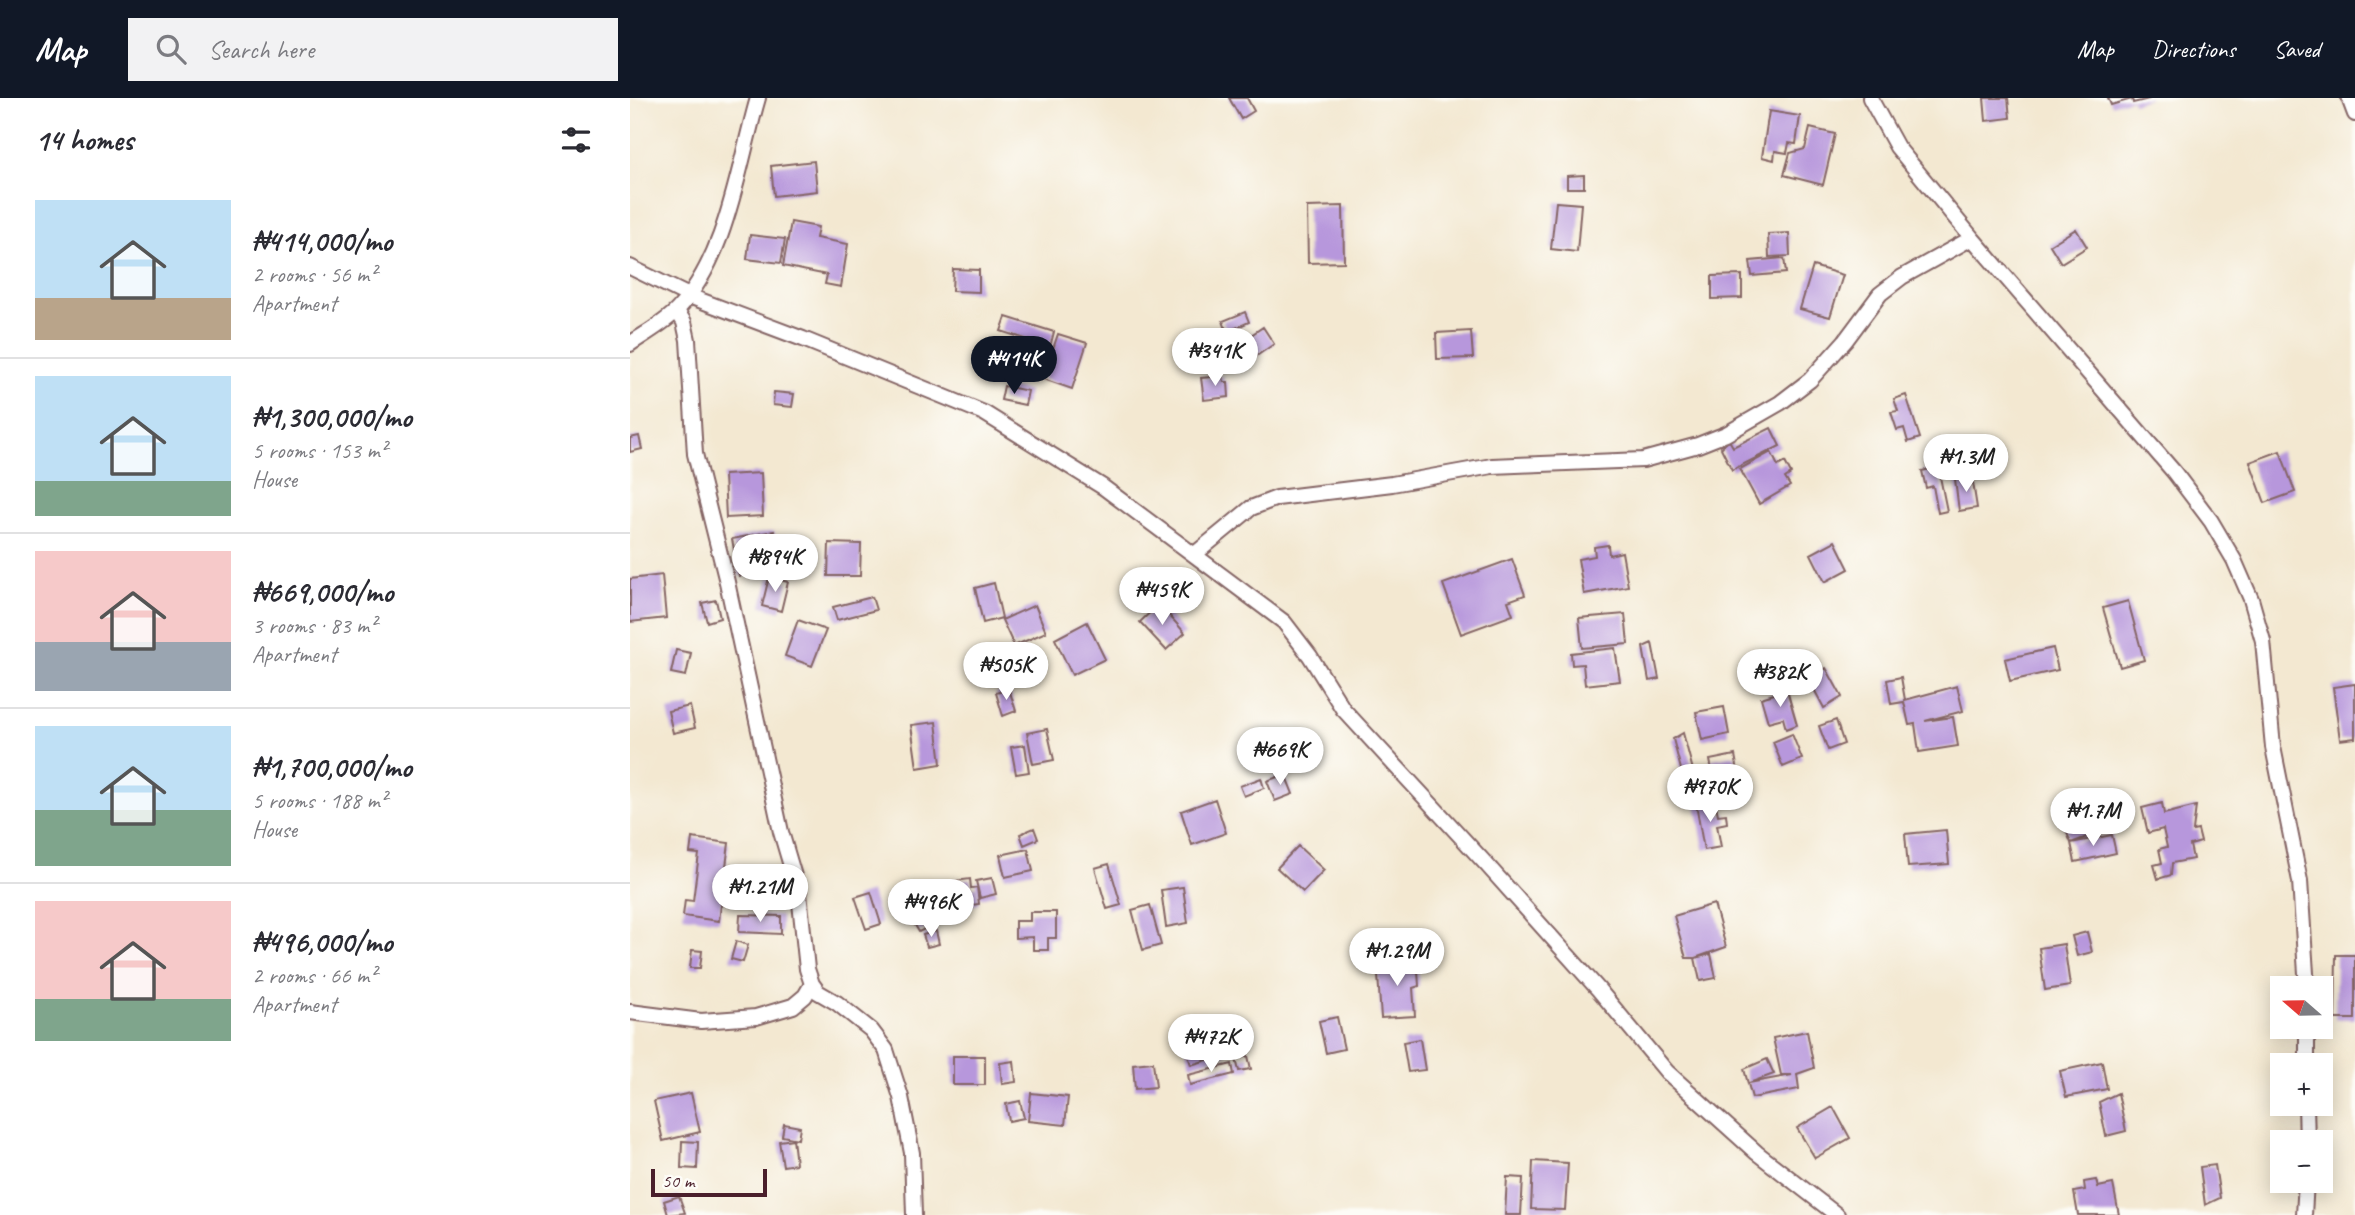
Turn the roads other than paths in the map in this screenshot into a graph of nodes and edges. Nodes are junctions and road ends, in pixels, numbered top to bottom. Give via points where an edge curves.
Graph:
1 (758, 98) edge
2 (1870, 98) edge
3 (2349, 98) edge
4 (2355, 114) edge
5 (1972, 238) junction
6 (630, 267) edge
7 (689, 296) junction
8 (677, 311) junction
9 (630, 344) edge
10 (1195, 554) junction
11 (2306, 976) edge
12 (812, 984) junction
13 (630, 1012) edge
14 (2305, 1193) edge
15 (914, 1215) edge
16 (1837, 1215) edge
17 (2304, 1215) edge

1 - 7 street via 722,232
2 - 5 street via 1897,147
3 - 4 street
5 - 10 street via 1880,294 1810,380 1780,404 1726,435 1643,460 1492,466 1277,498 1251,508
5 - 11 street via 2174,472 2234,560 2263,641 2273,747 2300,881
6 - 7 street
7 - 8 street
7 - 10 street via 984,413 1103,487
8 - 9 street
8 - 12 street via 688,340 695,454 799,893
10 - 16 street via 1283,622 1343,709 1488,865 1667,1072 1757,1153
12 - 13 street via 793,1006 756,1017 701,1021
12 - 15 street via 871,1030 886,1050 912,1153
14 - 17 street

